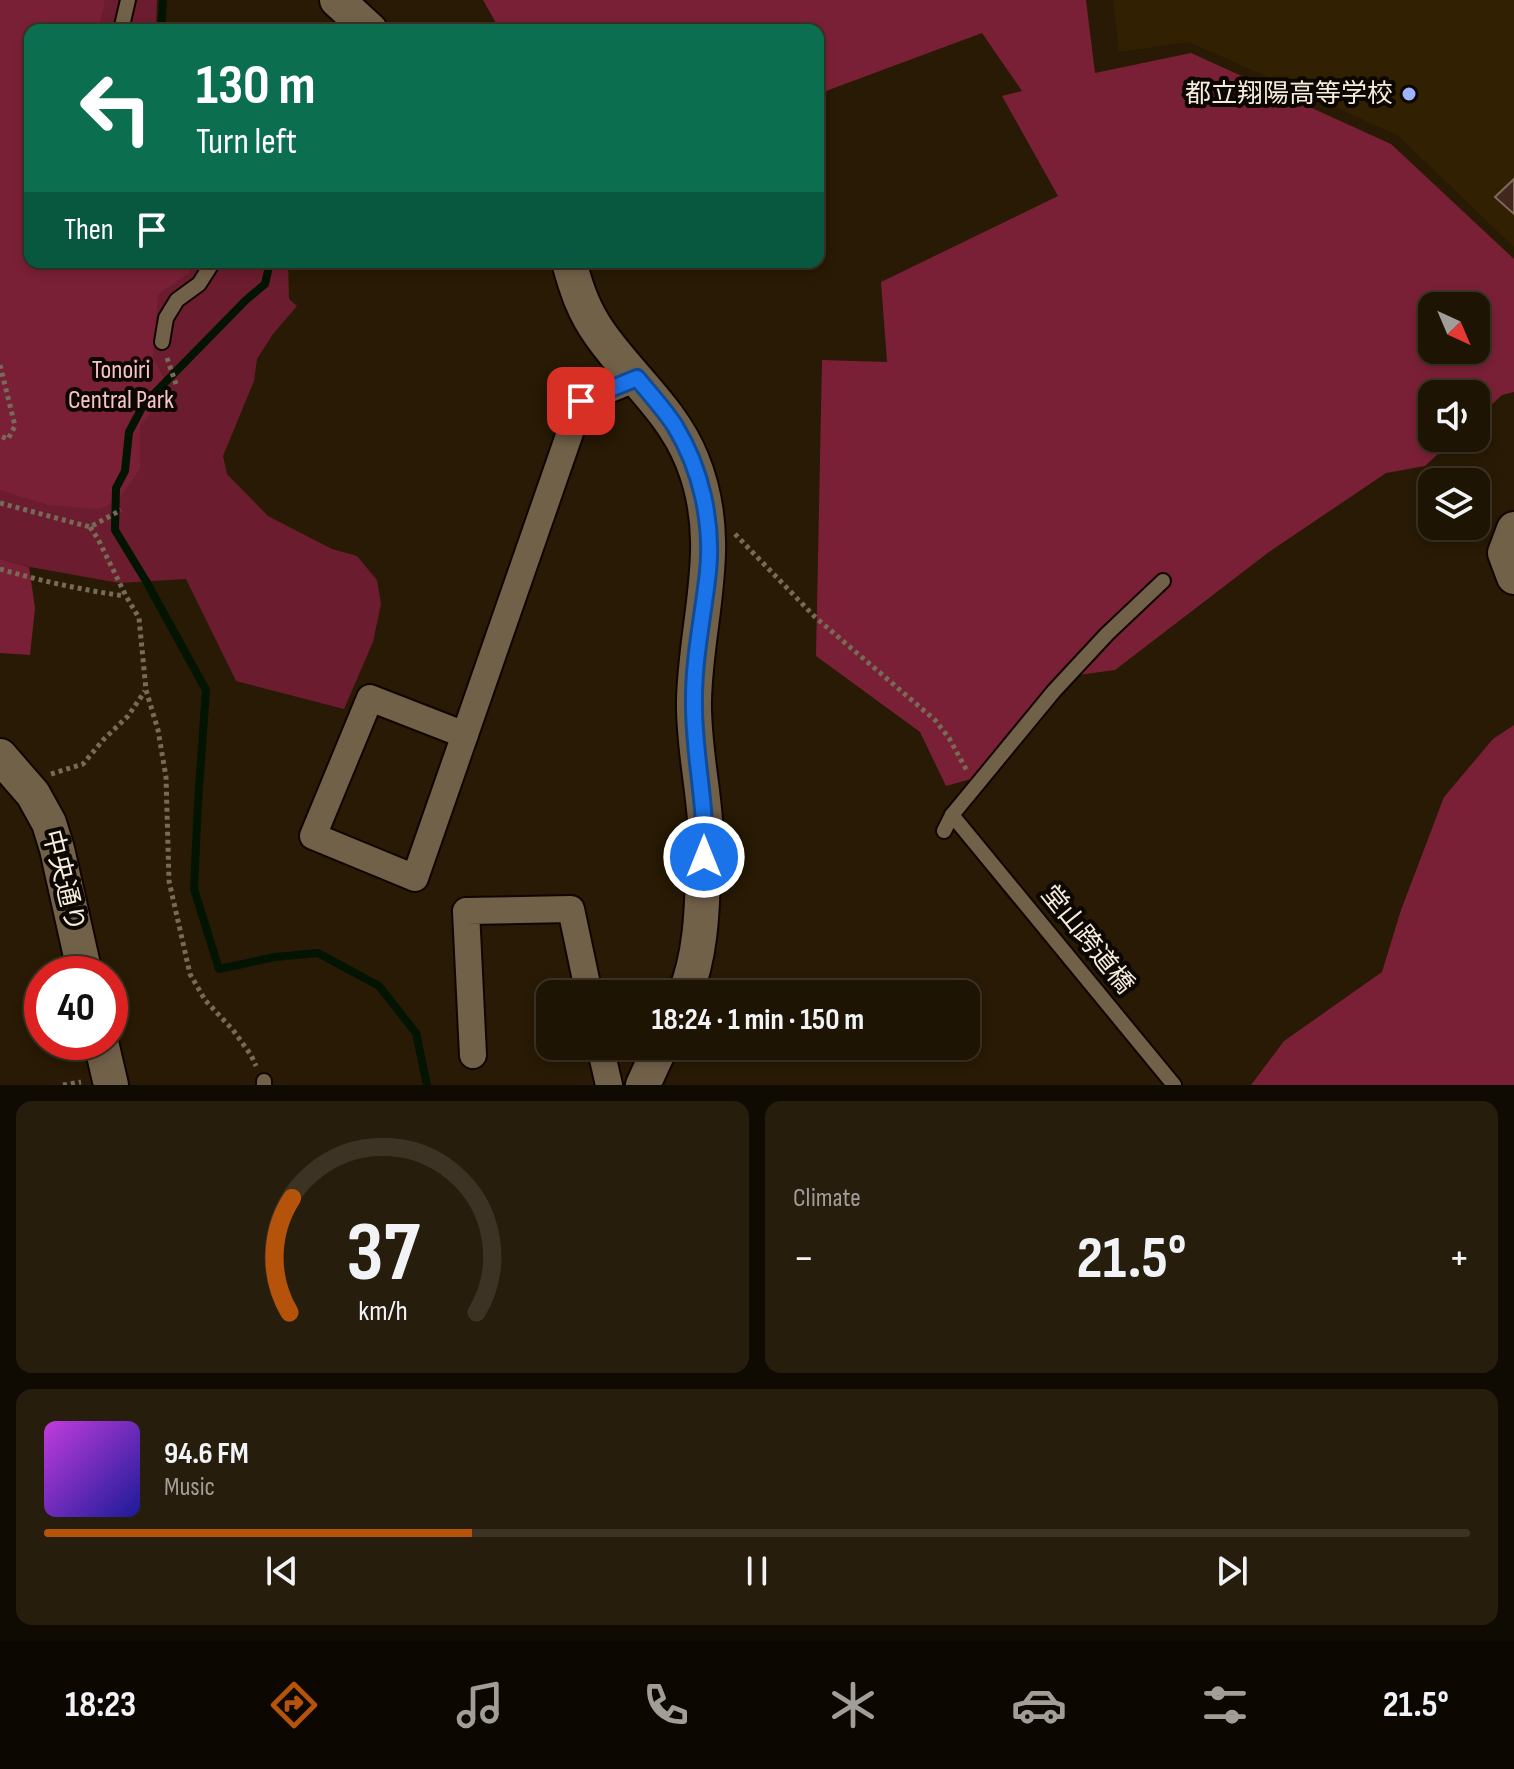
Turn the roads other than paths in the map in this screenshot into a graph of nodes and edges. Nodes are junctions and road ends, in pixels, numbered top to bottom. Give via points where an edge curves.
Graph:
1 (128, 0) edge
2 (337, 0) edge
3 (122, 24) edge
4 (363, 24) edge
5 (209, 268) edge
6 (571, 268) edge
7 (162, 342) dead end
8 (637, 378) junction
9 (1514, 529) edge
10 (1514, 577) edge
11 (1163, 581) dead end
12 (465, 735) junction
13 (0, 756) edge
14 (957, 820) junction
15 (944, 831) dead end
16 (81, 956) edge
17 (586, 980) edge
18 (690, 980) edge
19 (473, 1055) dead end
20 (105, 1060) edge
21 (603, 1060) edge
22 (655, 1060) edge
23 (111, 1085) edge
24 (609, 1085) edge
25 (643, 1085) edge
26 (1174, 1085) edge

1 - 3 lane
2 - 4 street
5 - 7 lane via 199,284 177,300 166,318
6 - 8 street via 590,319
8 - 12 street via 581,401
8 - 18 street via 683,441 698,477 709,531 693,704 705,848 700,933
9 - 10 street via 1505,553
11 - 14 lane via 1054,691 975,786
12 - 12 street via 415,878 313,836 370,698
13 - 16 street, 中央通り via 33,794 49,823
14 - 15 lane
14 - 26 lane, 堂山跨道橋
17 - 19 street via 571,909 466,911
20 - 23 street
21 - 24 street
22 - 25 street

